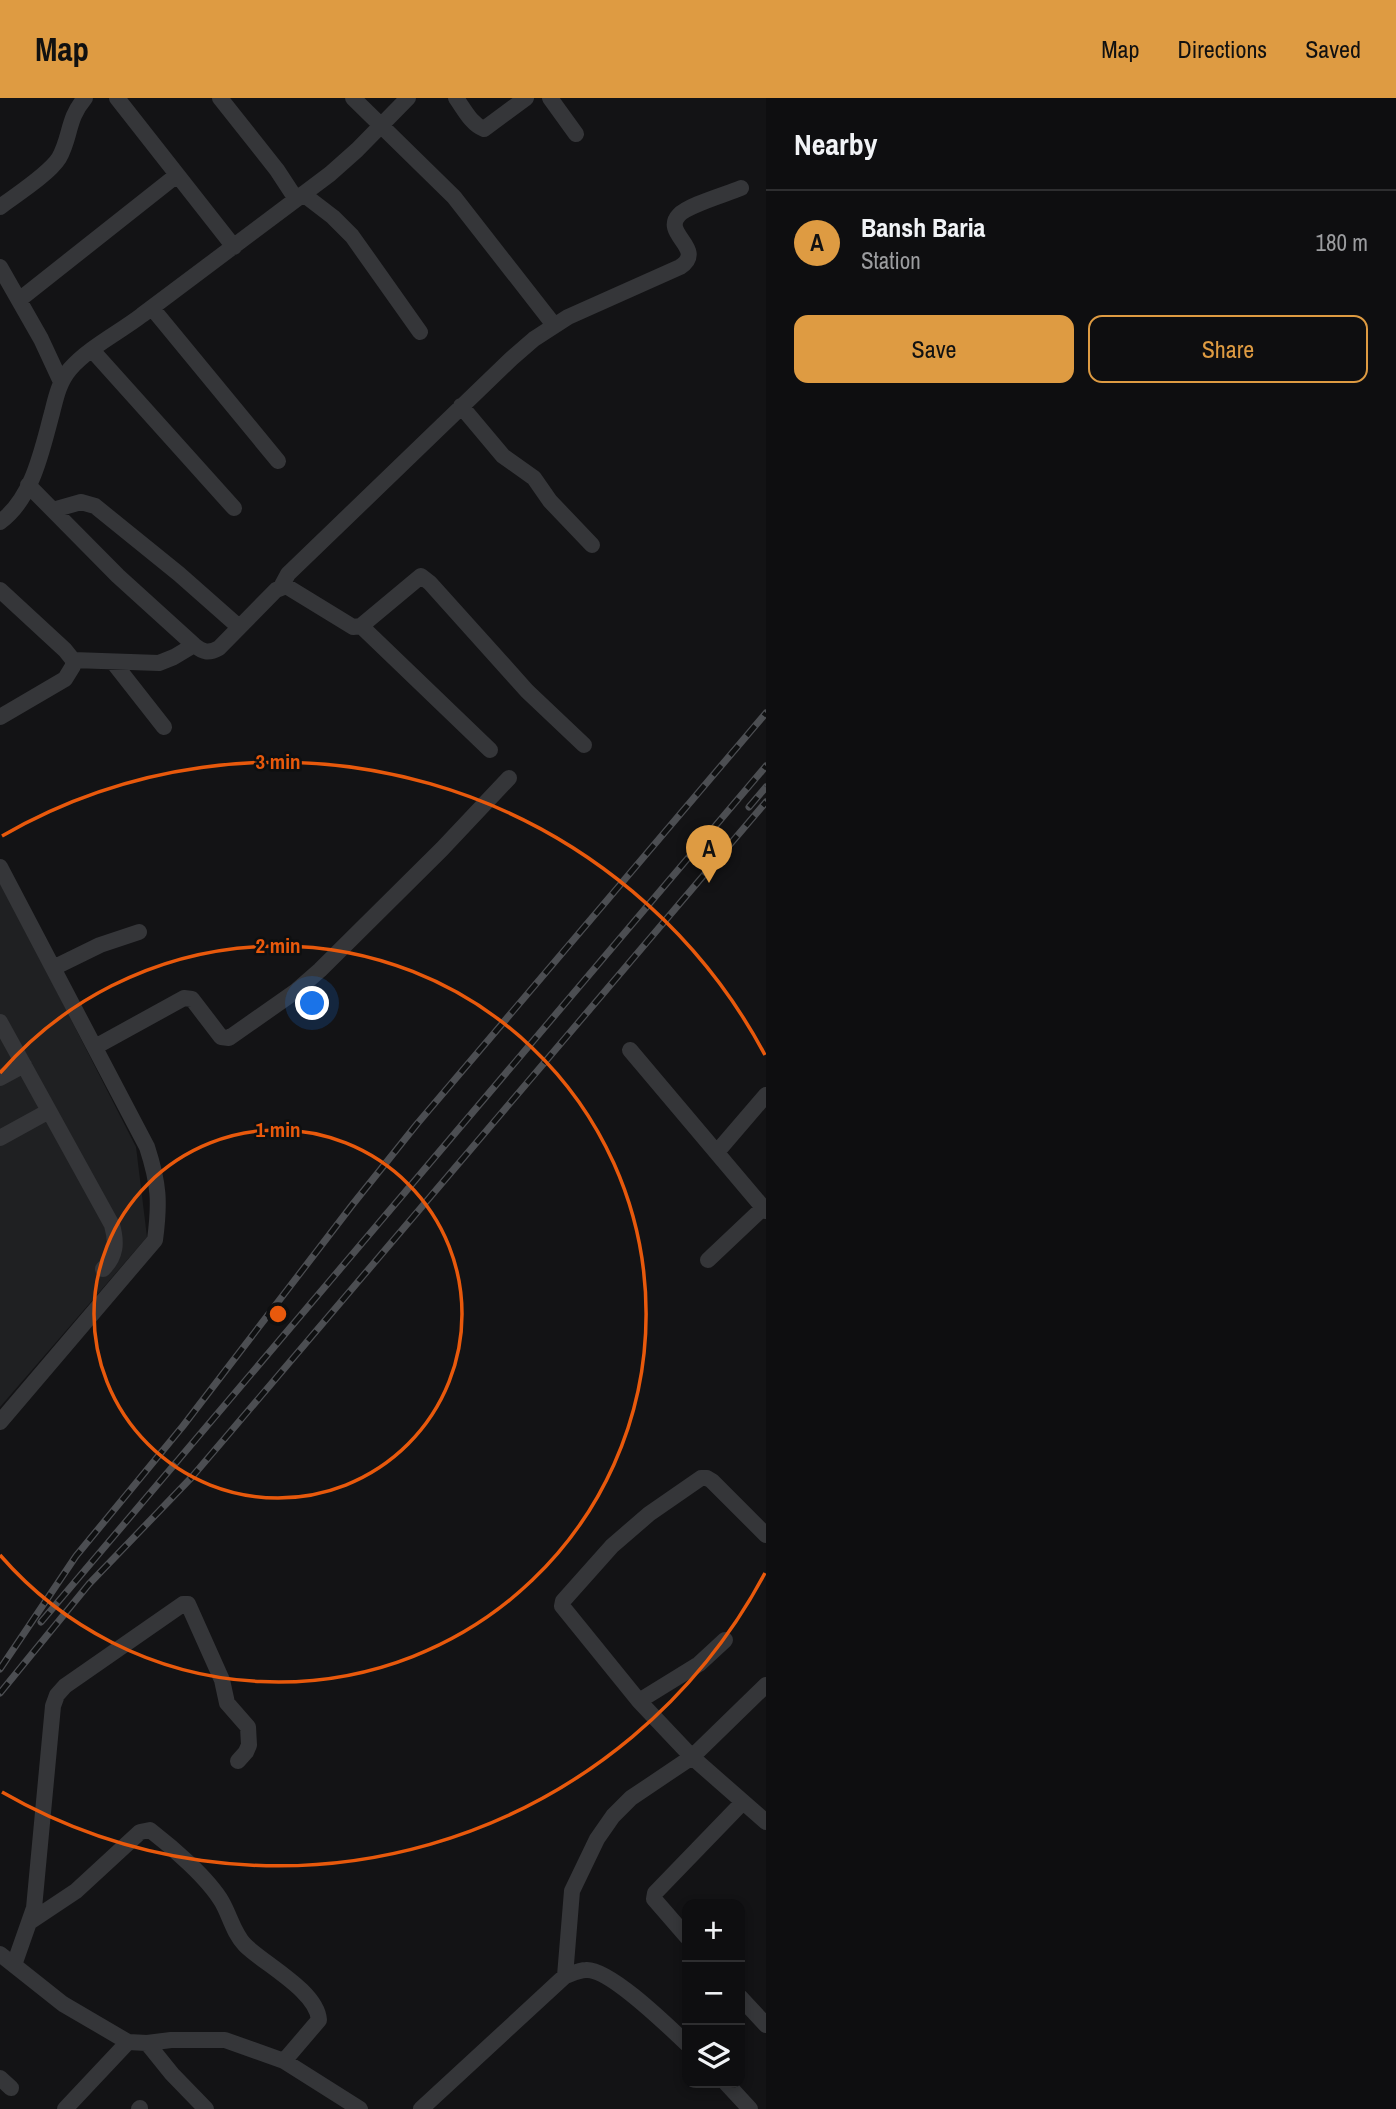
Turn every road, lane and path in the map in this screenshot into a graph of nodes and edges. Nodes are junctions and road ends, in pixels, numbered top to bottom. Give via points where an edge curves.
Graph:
1 (85, 98) edge
2 (117, 98) edge
3 (220, 98) edge
4 (353, 98) edge
5 (408, 98) edge
6 (456, 98) edge
7 (526, 98) edge
8 (550, 98) edge
9 (382, 125) junction
10 (576, 134) dead end
11 (177, 174) junction
12 (741, 188) dead end
13 (300, 196) junction
14 (0, 207) edge
15 (234, 247) junction
16 (0, 267) edge
17 (19, 300) junction
18 (152, 308) junction
19 (554, 325) junction
20 (420, 332) dead end
21 (92, 350) junction
22 (61, 382) junction
23 (461, 406) junction
24 (278, 461) dead end
25 (28, 485) junction
26 (234, 508) dead end
27 (52, 510) junction
28 (0, 522) edge
29 (592, 545) dead end
30 (281, 587) junction
31 (0, 590) edge
32 (361, 626) junction
33 (239, 627) junction
34 (194, 645) junction
35 (73, 660) junction
36 (113, 662) junction
37 (0, 718) edge
38 (164, 727) dead end
39 (584, 744) dead end
40 (490, 750) dead end
41 (509, 778) dead end
42 (0, 867) edge
43 (139, 932) dead end
44 (53, 968) junction
45 (0, 1021) edge
46 (95, 1047) junction
47 (630, 1049) dead end
48 (24, 1065) junction
49 (0, 1078) edge
50 (766, 1095) edge
51 (49, 1111) junction
52 (0, 1138) edge
53 (717, 1152) junction
54 (765, 1209) edge
55 (708, 1260) dead end
56 (103, 1269) dead end
57 (0, 1422) edge
58 (766, 1535) edge
59 (726, 1640) dead end
60 (766, 1685) edge
61 (639, 1701) junction
62 (692, 1757) junction
63 (238, 1761) dead end
64 (743, 1802) junction
65 (766, 1822) edge
66 (31, 1921) junction
67 (682, 1931) edge
68 (0, 1954) edge
69 (14, 1965) junction
70 (565, 1976) junction
71 (745, 2002) edge
72 (766, 2025) edge
73 (682, 2039) edge
74 (128, 2042) junction
75 (147, 2043) junction
76 (284, 2061) junction
77 (731, 2088) edge
78 (65, 2109) edge
79 (206, 2109) edge
80 (360, 2109) edge
81 (421, 2109) edge
82 (750, 2109) edge

1 - 14 street via 73,115 59,157
2 - 11 street
3 - 13 street
4 - 9 street
5 - 9 street
6 - 7 street via 472,121 484,129
8 - 10 street
9 - 13 street
9 - 19 street via 454,197
11 - 15 street
11 - 17 street
12 - 19 street via 689,208 676,218 688,262
13 - 15 street
13 - 20 street via 352,236
15 - 18 street
16 - 17 street
17 - 22 street
18 - 21 street
18 - 24 street
19 - 23 street
21 - 22 street
21 - 26 street
22 - 25 street
23 - 29 street via 503,456 534,478
23 - 30 street via 288,574
25 - 27 street
25 - 28 street
27 - 33 street via 80,502 94,506
27 - 34 street
30 - 32 street via 353,627
30 - 33 street
31 - 35 street
32 - 39 street via 421,576 527,691
32 - 40 street
33 - 34 street via 212,652
34 - 36 street via 159,663
35 - 36 street
35 - 37 street via 65,678
36 - 38 street
41 - 46 street via 320,970 229,1038 221,1037 192,999 184,998
42 - 44 street
43 - 44 street
44 - 46 street
45 - 48 street
46 - 57 street via 155,1171 159,1204 155,1240
47 - 53 street
48 - 49 street
48 - 51 street
50 - 53 street
51 - 52 street
51 - 56 street via 112,1225 115,1252
53 - 54 street
54 - 55 street
58 - 61 street via 712,1481 701,1478 622,1538 563,1601 564,1611
59 - 61 street via 699,1664
60 - 62 street
61 - 62 street
62 - 64 street
62 - 70 street via 631,1798 597,1839 572,1891
63 - 66 street via 249,1745 248,1727 227,1703 222,1680 190,1607 183,1604 57,1695
64 - 65 street
64 - 67 street via 654,1893 654,1899
66 - 69 street
66 - 76 street via 76,1891 140,1832 150,1830 211,1886 243,1943 286,1976 318,2011 319,2020
68 - 69 street
69 - 74 street via 63,2004
70 - 73 street via 587,1969 604,1974
70 - 81 street
71 - 72 street
74 - 75 street
74 - 78 street
75 - 76 street via 225,2040
75 - 79 street
76 - 80 street
77 - 82 street

